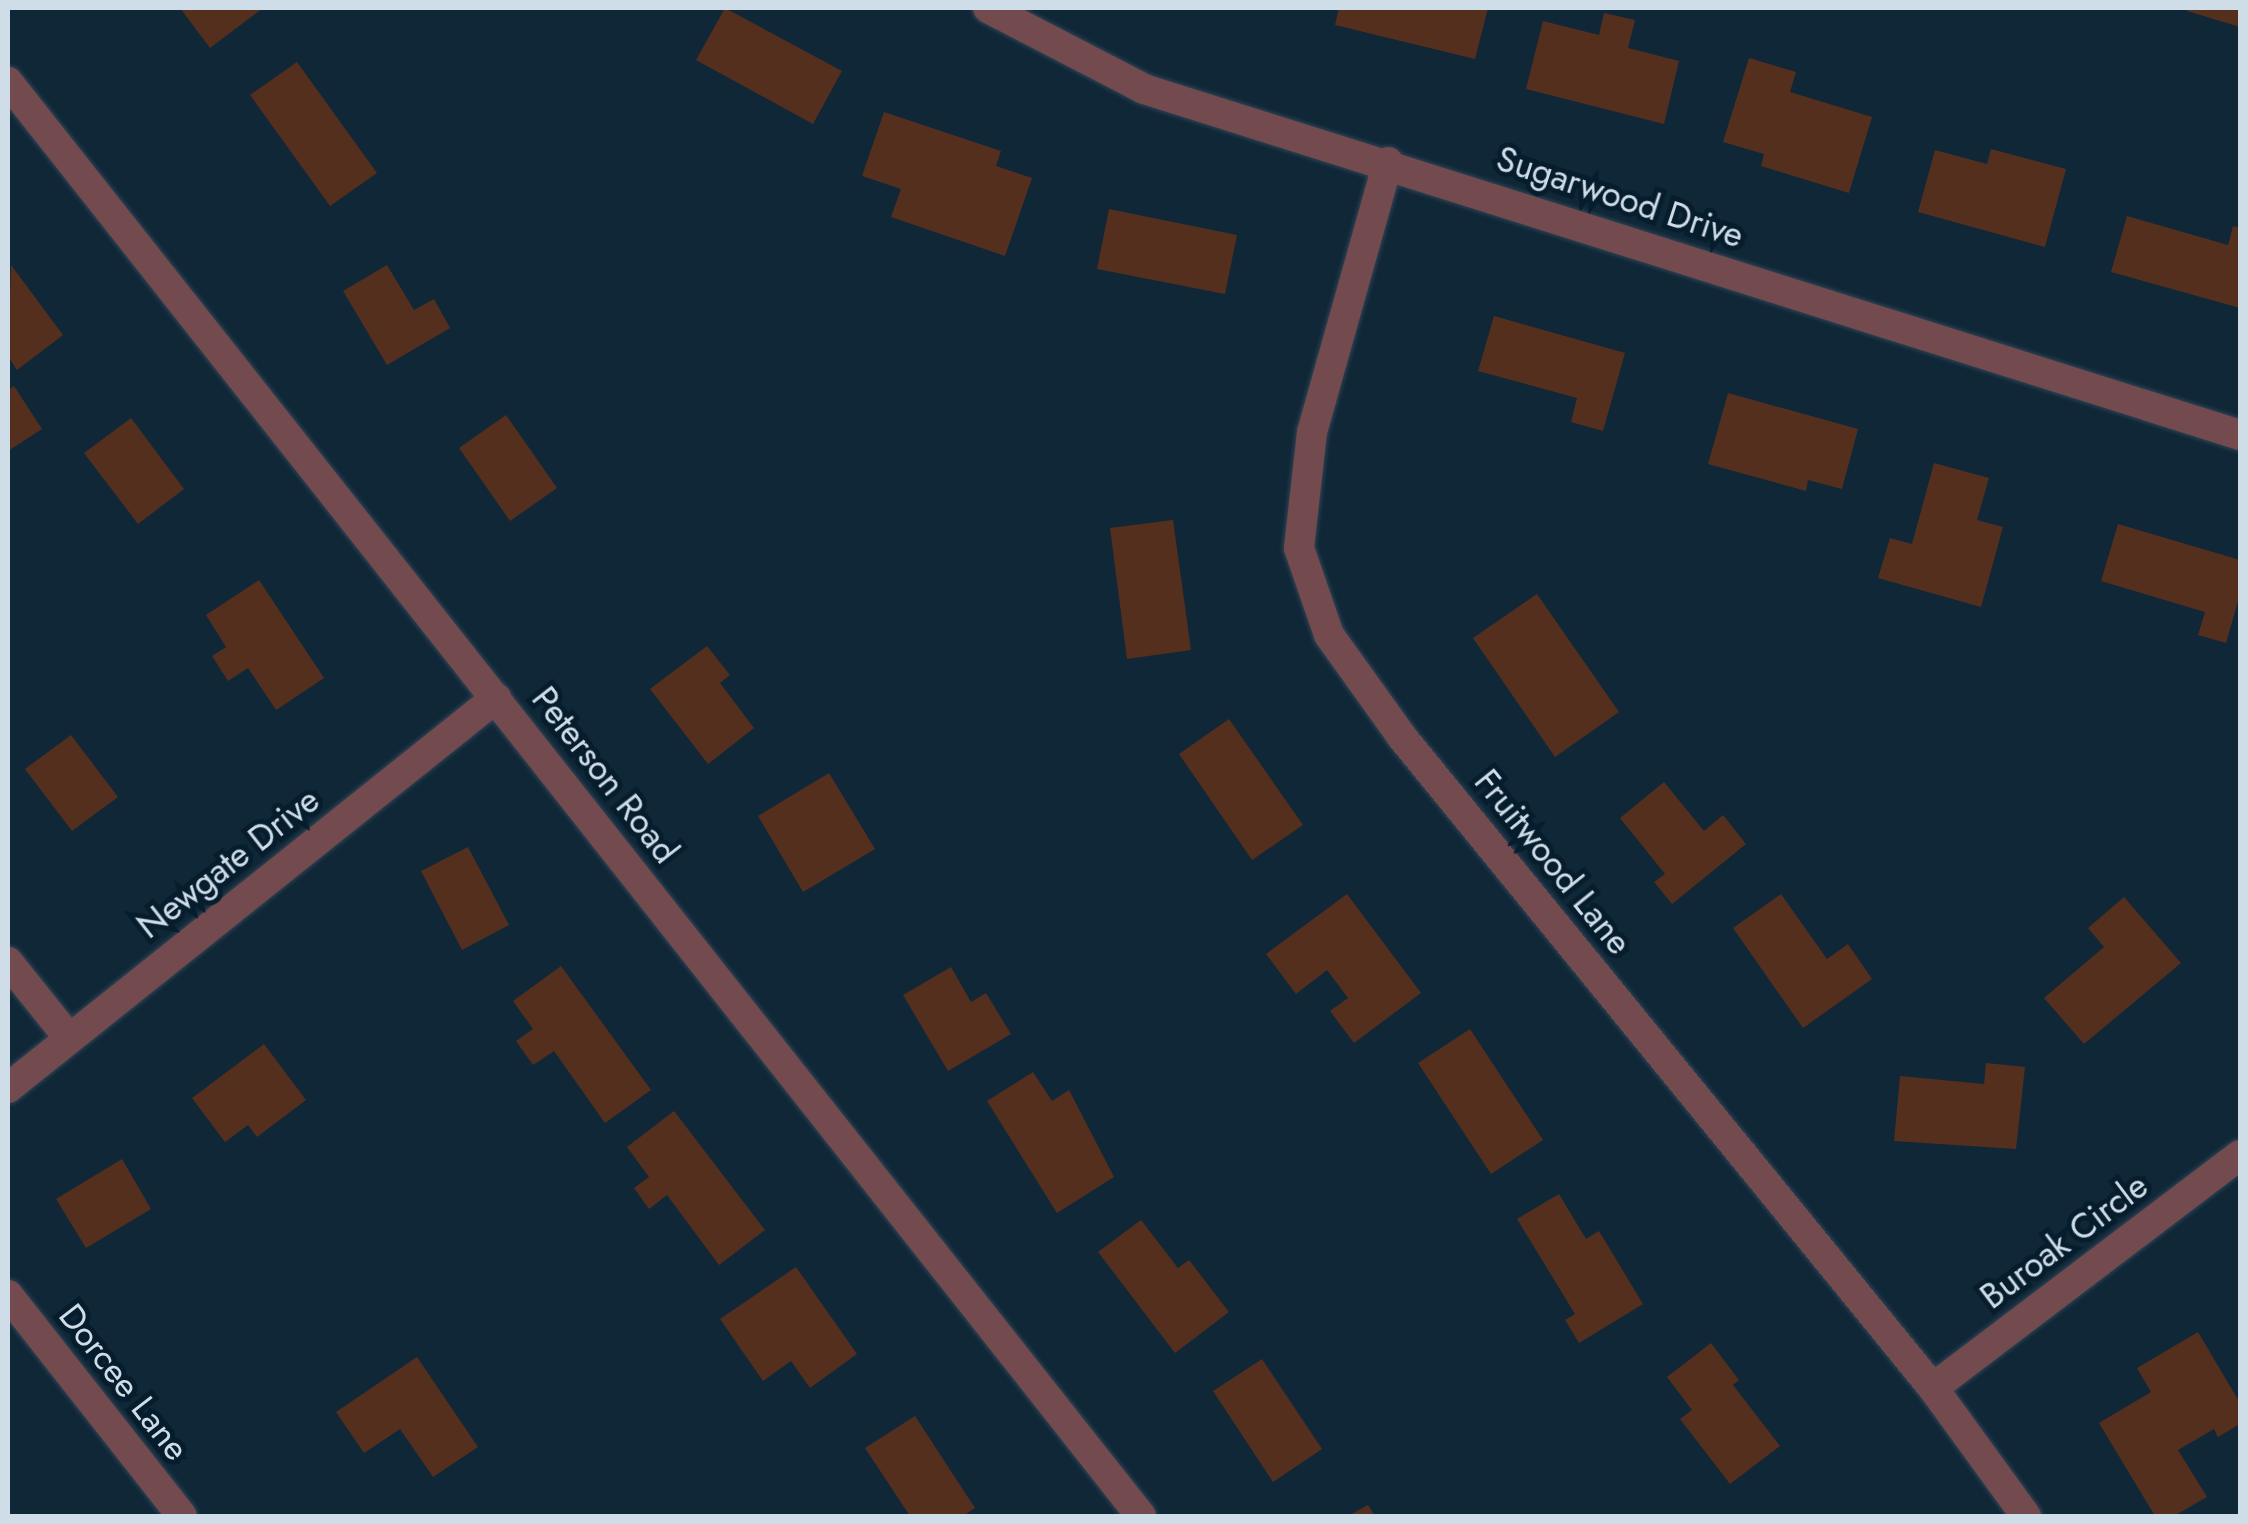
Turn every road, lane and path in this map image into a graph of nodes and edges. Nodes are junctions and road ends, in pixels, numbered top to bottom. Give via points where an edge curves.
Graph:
1 (988, 8) edge
2 (8, 82) edge
3 (1388, 162) junction
4 (2240, 435) edge
5 (496, 698) junction
6 (8, 962) edge
7 (68, 1038) junction
8 (8, 1088) edge
9 (2240, 1155) edge
10 (8, 1295) edge
11 (1933, 1388) junction
12 (182, 1516) edge
13 (1140, 1516) edge
14 (2026, 1516) edge

1 - 3 street, Sugarwood Drive via 1144,89
2 - 5 street, Peterson Road
3 - 4 street, Sugarwood Drive
3 - 11 street, Fruitwood Lane via 1312,432 1299,548 1329,636 1402,736
5 - 7 street, Newgate Drive
5 - 13 street, Peterson Road
6 - 7 street
7 - 8 street, Newgate Drive
9 - 11 street, Buroak Circle
10 - 12 street, Dorcee Lane
11 - 14 street, Fruitwood Lane

